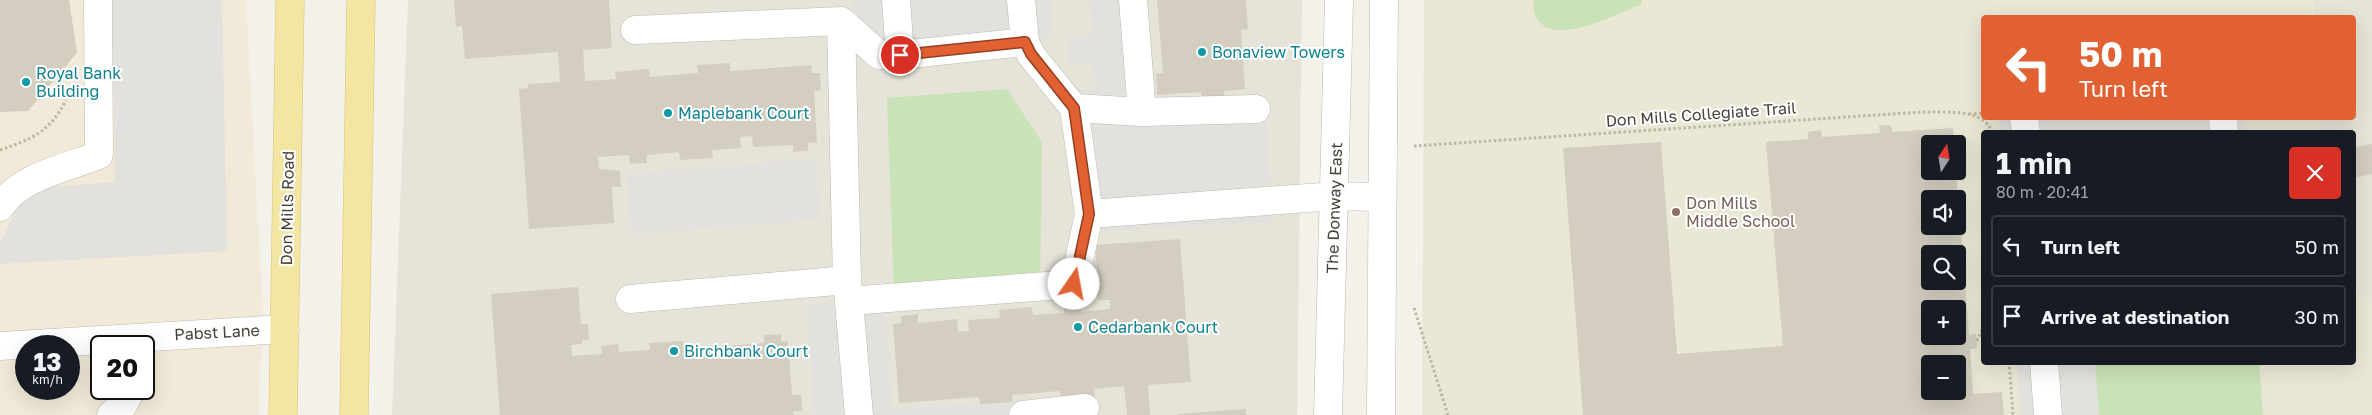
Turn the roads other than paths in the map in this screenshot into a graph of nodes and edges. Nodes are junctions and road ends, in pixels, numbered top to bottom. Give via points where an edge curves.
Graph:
1 (98, 0) edge
2 (290, 0) edge
3 (361, 0) edge
4 (896, 0) edge
5 (1021, 0) edge
6 (1133, 0) edge
7 (1339, 0) edge
8 (1384, 0) edge
9 (840, 21) junction
10 (635, 30) dead end
11 (1025, 42) junction
12 (900, 55) junction
13 (1074, 108) junction
14 (1256, 109) dead end
15 (1142, 112) junction
16 (1335, 196) junction
17 (1382, 197) junction
18 (0, 208) edge
19 (1089, 214) junction
20 (848, 290) junction
21 (630, 299) dead end
22 (285, 329) junction
23 (0, 346) edge
24 (2044, 365) edge
25 (125, 400) edge
26 (1085, 408) dead end
27 (1384, 411) edge
28 (111, 415) edge
29 (283, 415) edge
30 (354, 415) edge
31 (858, 415) edge
32 (1023, 415) edge
33 (1328, 415) edge
34 (2048, 415) edge

1 - 18 street via 99,155 25,184 9,195
2 - 22 main road, Don Mills Road
3 - 30 main road
4 - 12 street
5 - 11 street
6 - 15 street
7 - 16 street, The Donway East
8 - 17 street
9 - 10 street
9 - 12 street via 879,55
9 - 20 street
11 - 12 street
11 - 13 street
13 - 15 street
13 - 19 street
14 - 15 street
16 - 17 street
16 - 19 street
16 - 33 street, The Donway East
17 - 27 street
19 - 20 street via 1074,284
20 - 21 street
20 - 31 street
22 - 23 street, Pabst Lane
22 - 29 main road, Don Mills Road
24 - 34 street
25 - 28 street
26 - 32 street

